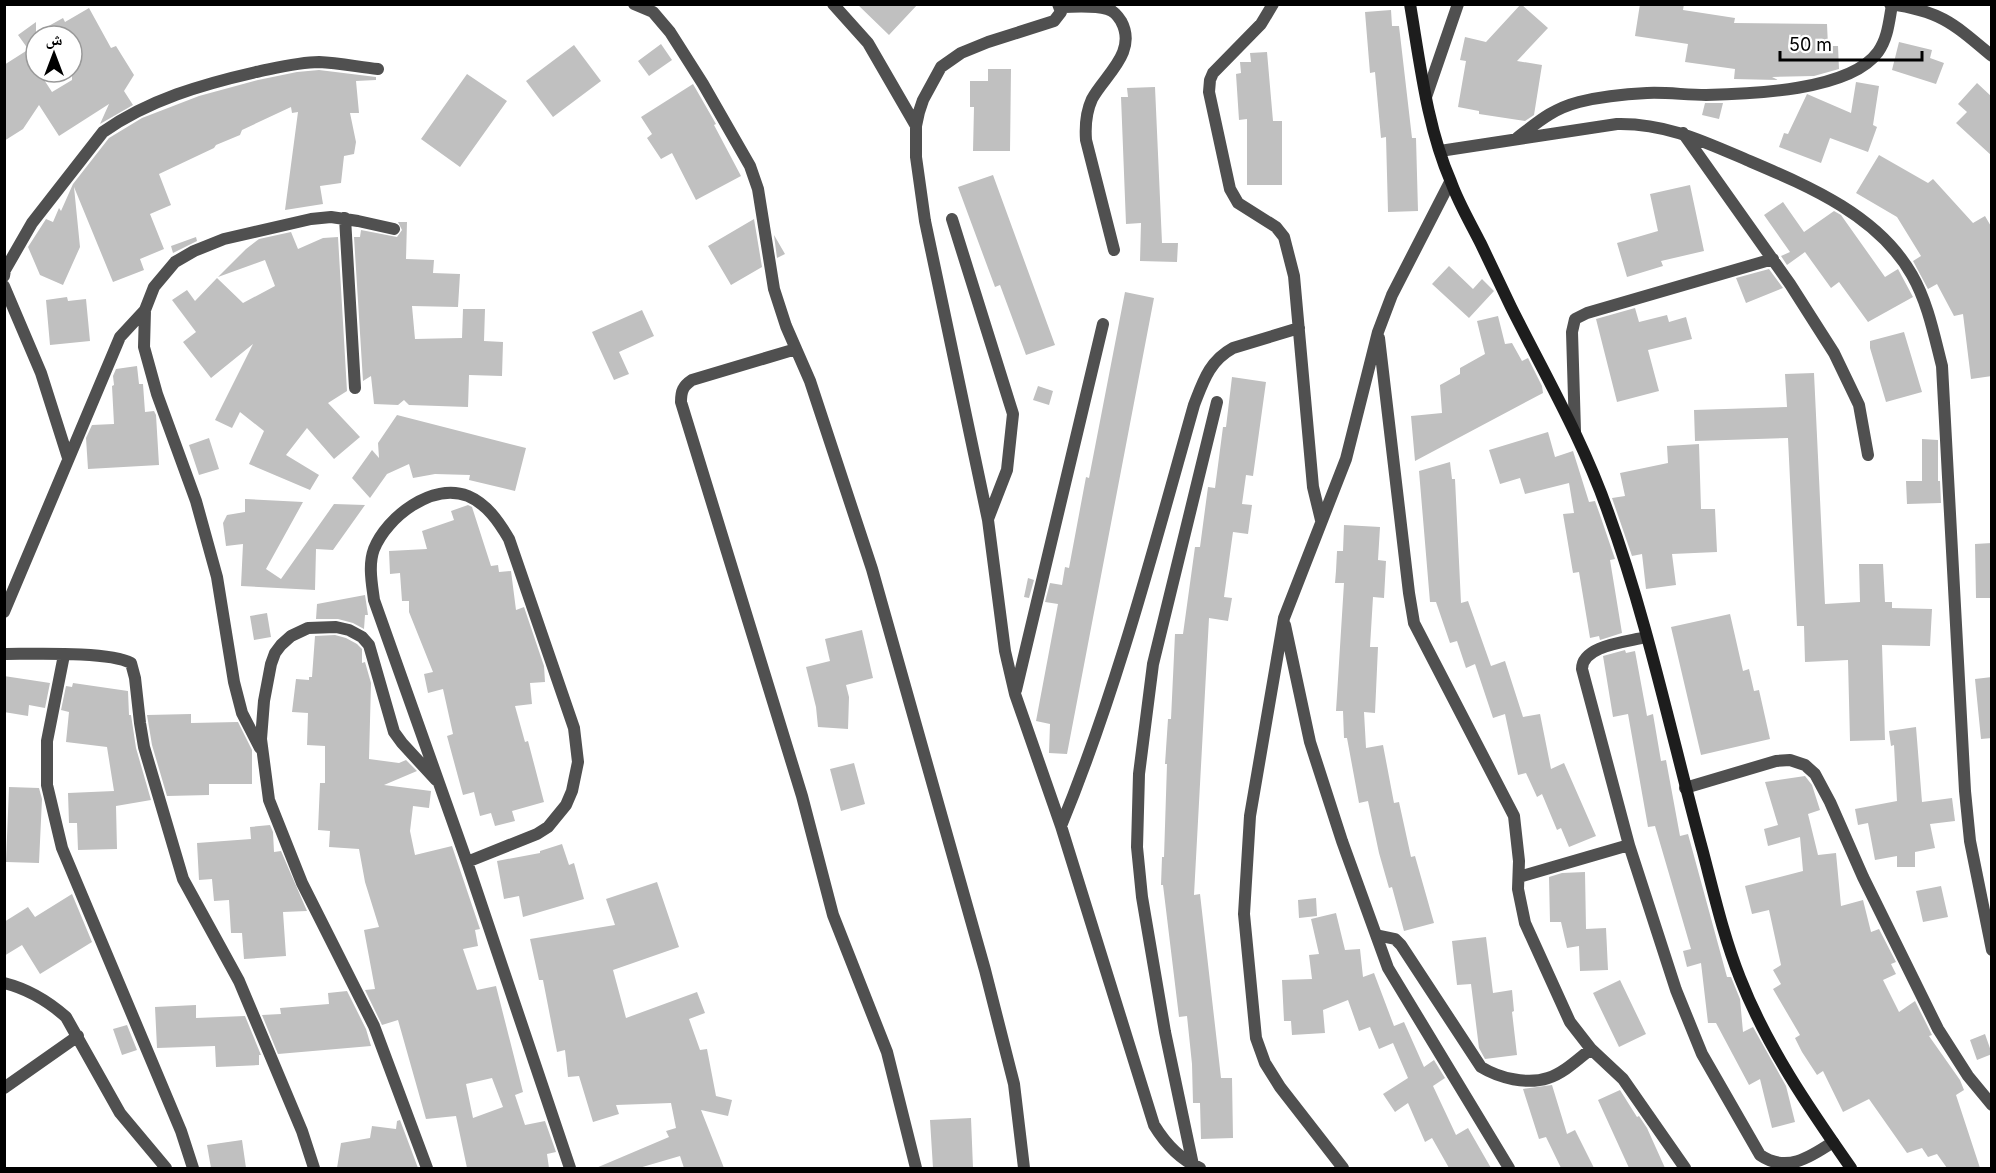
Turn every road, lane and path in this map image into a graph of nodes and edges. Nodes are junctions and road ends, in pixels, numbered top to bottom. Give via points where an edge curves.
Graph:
1 (634, 4) edge
2 (833, 4) edge
3 (1273, 4) edge
4 (1410, 4) edge
5 (1458, 4) edge
6 (1891, 5) edge
7 (1059, 6) edge
8 (1992, 56) edge
9 (378, 69) dead end
10 (1426, 97) junction
11 (916, 126) junction
12 (1682, 132) junction
13 (1516, 139) junction
14 (1440, 151) junction
15 (1450, 182) junction
16 (345, 218) junction
17 (952, 219) dead end
18 (394, 229) dead end
19 (1114, 250) dead end
20 (1773, 259) junction
21 (4, 276) edge
22 (4, 286) edge
23 (145, 310) junction
24 (1103, 324) dead end
25 (1299, 328) junction
26 (1378, 332) junction
27 (796, 349) junction
28 (355, 388) dead end
29 (1217, 402) dead end
30 (1575, 431) junction
31 (1868, 455) dead end
32 (68, 458) junction
33 (988, 520) junction
34 (1321, 520) junction
35 (4, 612) edge
36 (1284, 618) junction
37 (1646, 637) junction
38 (4, 654) edge
39 (64, 655) junction
40 (1015, 694) junction
41 (263, 755) junction
42 (439, 783) junction
43 (1685, 788) junction
44 (1061, 826) junction
45 (1629, 845) junction
46 (467, 862) junction
47 (1519, 877) junction
48 (1376, 935) junction
49 (1992, 950) edge
50 (4, 983) edge
51 (78, 1036) junction
52 (1591, 1049) junction
53 (4, 1088) edge
54 (1992, 1105) edge
55 (1833, 1142) junction
56 (1197, 1167) edge
57 (166, 1168) edge
58 (193, 1168) edge
59 (314, 1168) edge
60 (427, 1168) edge
61 (570, 1168) edge
62 (916, 1168) edge
63 (1024, 1168) edge
64 (1342, 1168) edge
65 (1509, 1168) edge
66 (1685, 1168) edge
67 (1851, 1168) edge

1 - 27 street via 653,12 670,32 750,166 758,189 774,289
2 - 11 street via 868,43
3 - 25 street via 1261,24 1212,73 1209,92 1230,189 1238,203 1276,227 1287,245
4 - 10 street
5 - 10 street
6 - 8 street via 1937,14
6 - 13 street via 1886,37 1877,54 1844,76 1787,91 1647,93 1579,102 1549,113
7 - 11 street via 1061,12 1054,21 987,42 941,67 922,100
7 - 19 street via 1109,10 1119,18 1125,32 1123,53 1092,101 1085,128
9 - 21 street via 318,62 274,68 205,84 114,124 103,132 32,223
10 - 14 street
11 - 33 street via 925,221
12 - 13 street via 1617,124
12 - 20 street
12 - 49 street via 1819,191 1868,225 1900,257 1924,301 1941,366 1970,841
13 - 14 street
14 - 15 street
15 - 26 street via 1392,295
15 - 30 street
16 - 18 street
16 - 23 street via 311,219 224,239 194,251 163,275 148,297
16 - 28 street
17 - 33 street via 1013,414 1006,470
20 - 30 street via 1575,319
20 - 31 street via 1842,368 1859,405
22 - 32 street via 41,373
23 - 32 street via 120,337
23 - 41 street via 144,346 154,385 196,501 217,577 242,713
24 - 40 street
25 - 34 street via 1313,487
25 - 44 street via 1233,348 1214,362 1207,373 1194,405 1135,617
26 - 34 street via 1346,459
26 - 47 street via 1414,623 1514,816
27 - 62 street via 692,380 684,385 681,402 802,796 833,915 887,1052
27 - 63 street via 872,569 985,970 1014,1084
29 - 56 street via 1153,664 1138,774 1137,847 1142,897 1165,1032
30 - 37 street via 1608,511
32 - 35 street
33 - 40 street via 1005,651
34 - 36 street
36 - 48 street via 1310,742
36 - 64 street via 1250,816 1244,914 1251,1000 1256,1038 1265,1063
37 - 43 street
37 - 45 street via 1592,651 1582,664
38 - 39 street
39 - 58 street via 47,741 47,785 62,848
39 - 59 street via 131,663 144,747 183,879 239,981
40 - 44 street
41 - 42 street via 264,701 275,654 300,631 336,627 362,637 369,645 394,732
41 - 60 street via 269,800 302,883 374,1026
42 - 46 street
42 - 46 street via 374,600 371,567 379,540 401,512 429,497 459,494 477,501 497,518 509,538 574,728 578,762 566,805 548,827
43 - 54 street via 1776,761 1805,765 1815,774 1938,1029
43 - 55 street via 1739,976 1767,1037
44 - 56 street via 1154,1125 1171,1148
45 - 47 street
45 - 55 street via 1676,990 1702,1054 1760,1155 1774,1165 1790,1165
46 - 61 street
47 - 52 street via 1525,923 1570,1023
48 - 52 street via 1395,939 1401,945 1481,1067 1493,1074 1521,1080 1547,1078
48 - 65 street via 1388,968
50 - 51 street via 54,1006
51 - 53 street
51 - 57 street via 120,1113
52 - 66 street via 1623,1079
55 - 67 street

